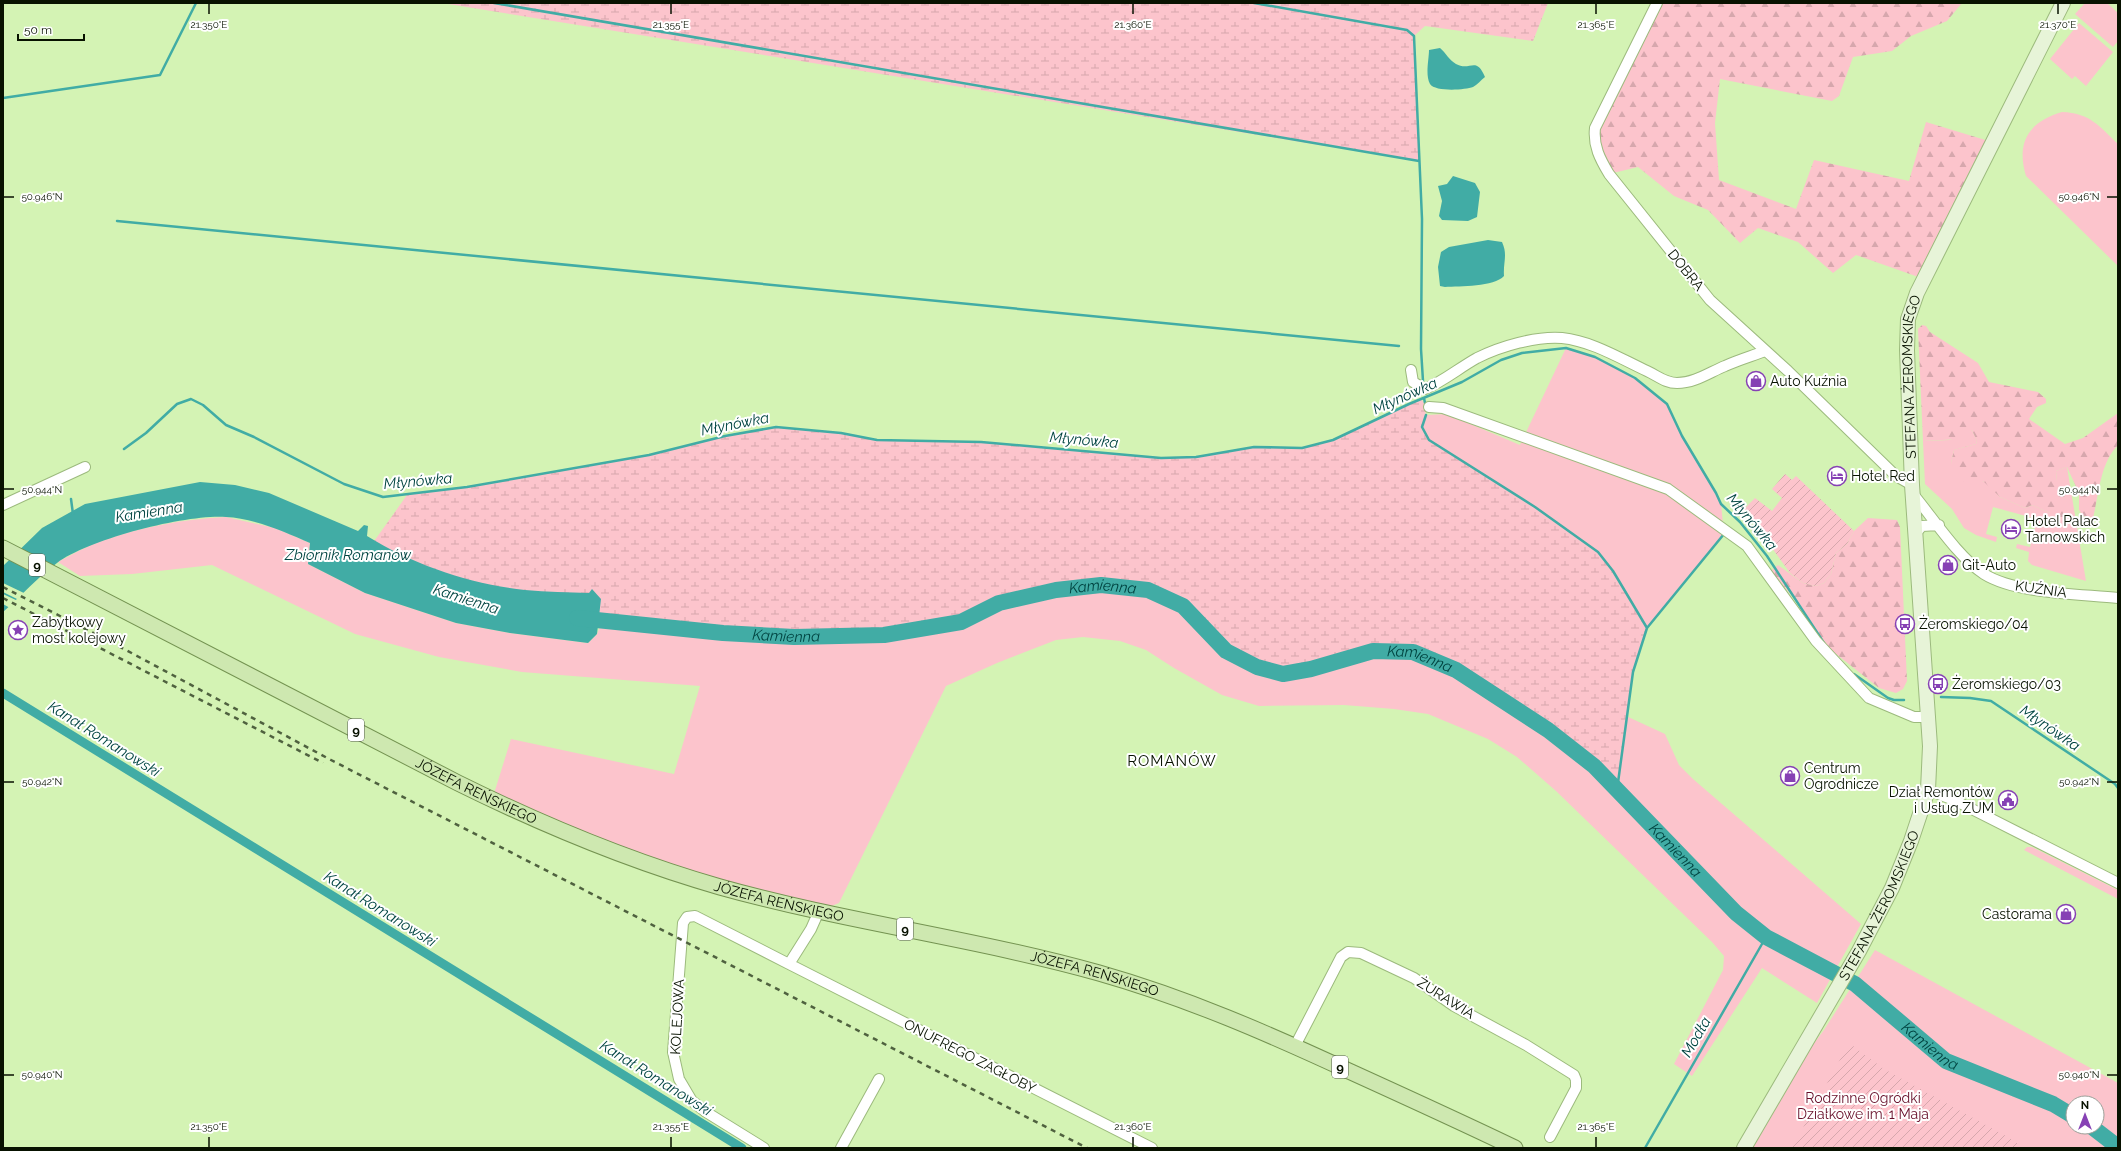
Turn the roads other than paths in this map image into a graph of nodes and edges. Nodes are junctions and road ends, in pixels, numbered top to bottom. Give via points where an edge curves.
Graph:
1 (1657, 3) edge
2 (2063, 3) edge
3 (1765, 351) junction
4 (1411, 370) dead end
5 (1429, 407) dead end
6 (85, 468) dead end
7 (1913, 489) junction
8 (3, 505) edge
9 (1939, 525) junction
10 (1916, 534) junction
11 (3, 548) edge
12 (2118, 598) edge
13 (1928, 717) junction
14 (1928, 790) junction
15 (2118, 883) edge
16 (819, 911) junction
17 (688, 918) joint
18 (789, 964) junction
19 (1295, 1046) junction
20 (879, 1079) dead end
21 (1550, 1137) dead end
22 (764, 1148) edge
23 (841, 1148) edge
24 (1152, 1148) edge
25 (1515, 1148) edge
26 (1744, 1148) edge

1 - 3 street, DOBRA via 1598,120 1595,128 1596,147 1609,174 1710,300
2 - 7 street, STEFANA ŻEROMSKIEGO via 1917,293 1908,319
3 - 4 street via 1726,365 1697,380 1679,383 1664,381 1603,350 1563,338 1536,340 1503,348 1477,358 1439,383 1425,389 1413,382
3 - 7 street, DOBRA via 1896,476
5 - 13 street via 1443,408 1668,489 1747,546 1816,641 1869,698 1914,717
6 - 8 street
7 - 9 street, KUŹNIA
7 - 10 street, STEFANA ŻEROMSKIEGO
9 - 10 street via 1922,526
9 - 12 street, KUŹNIA via 1963,556 1984,574 2001,582 2034,590
10 - 13 street, STEFANA ŻEROMSKIEGO
11 - 16 main road, JÓZEFA REŃSKIEGO / 9 via 458,783 527,816 592,844 684,876
13 - 14 street, STEFANA ŻEROMSKIEGO
14 - 15 street via 1954,800
14 - 26 street, STEFANA ŻEROMSKIEGO via 1894,882 1859,951
16 - 18 street
16 - 19 main road, JÓZEFA REŃSKIEGO / 9 via 997,948 1101,974 1204,1008
17 - 18 street, ONUFREGO ZAGŁOBY via 695,916 713,924
17 - 22 street, KOLEJOWA via 683,923 673,1052 676,1070 692,1101
18 - 24 street, ONUFREGO ZAGŁOBY
19 - 21 street, ŻURAWIA via 1341,957 1348,952 1361,953 1414,978 1454,1006 1526,1045 1574,1075 1576,1088
19 - 25 main road, JÓZEFA REŃSKIEGO / 9
20 - 23 street

